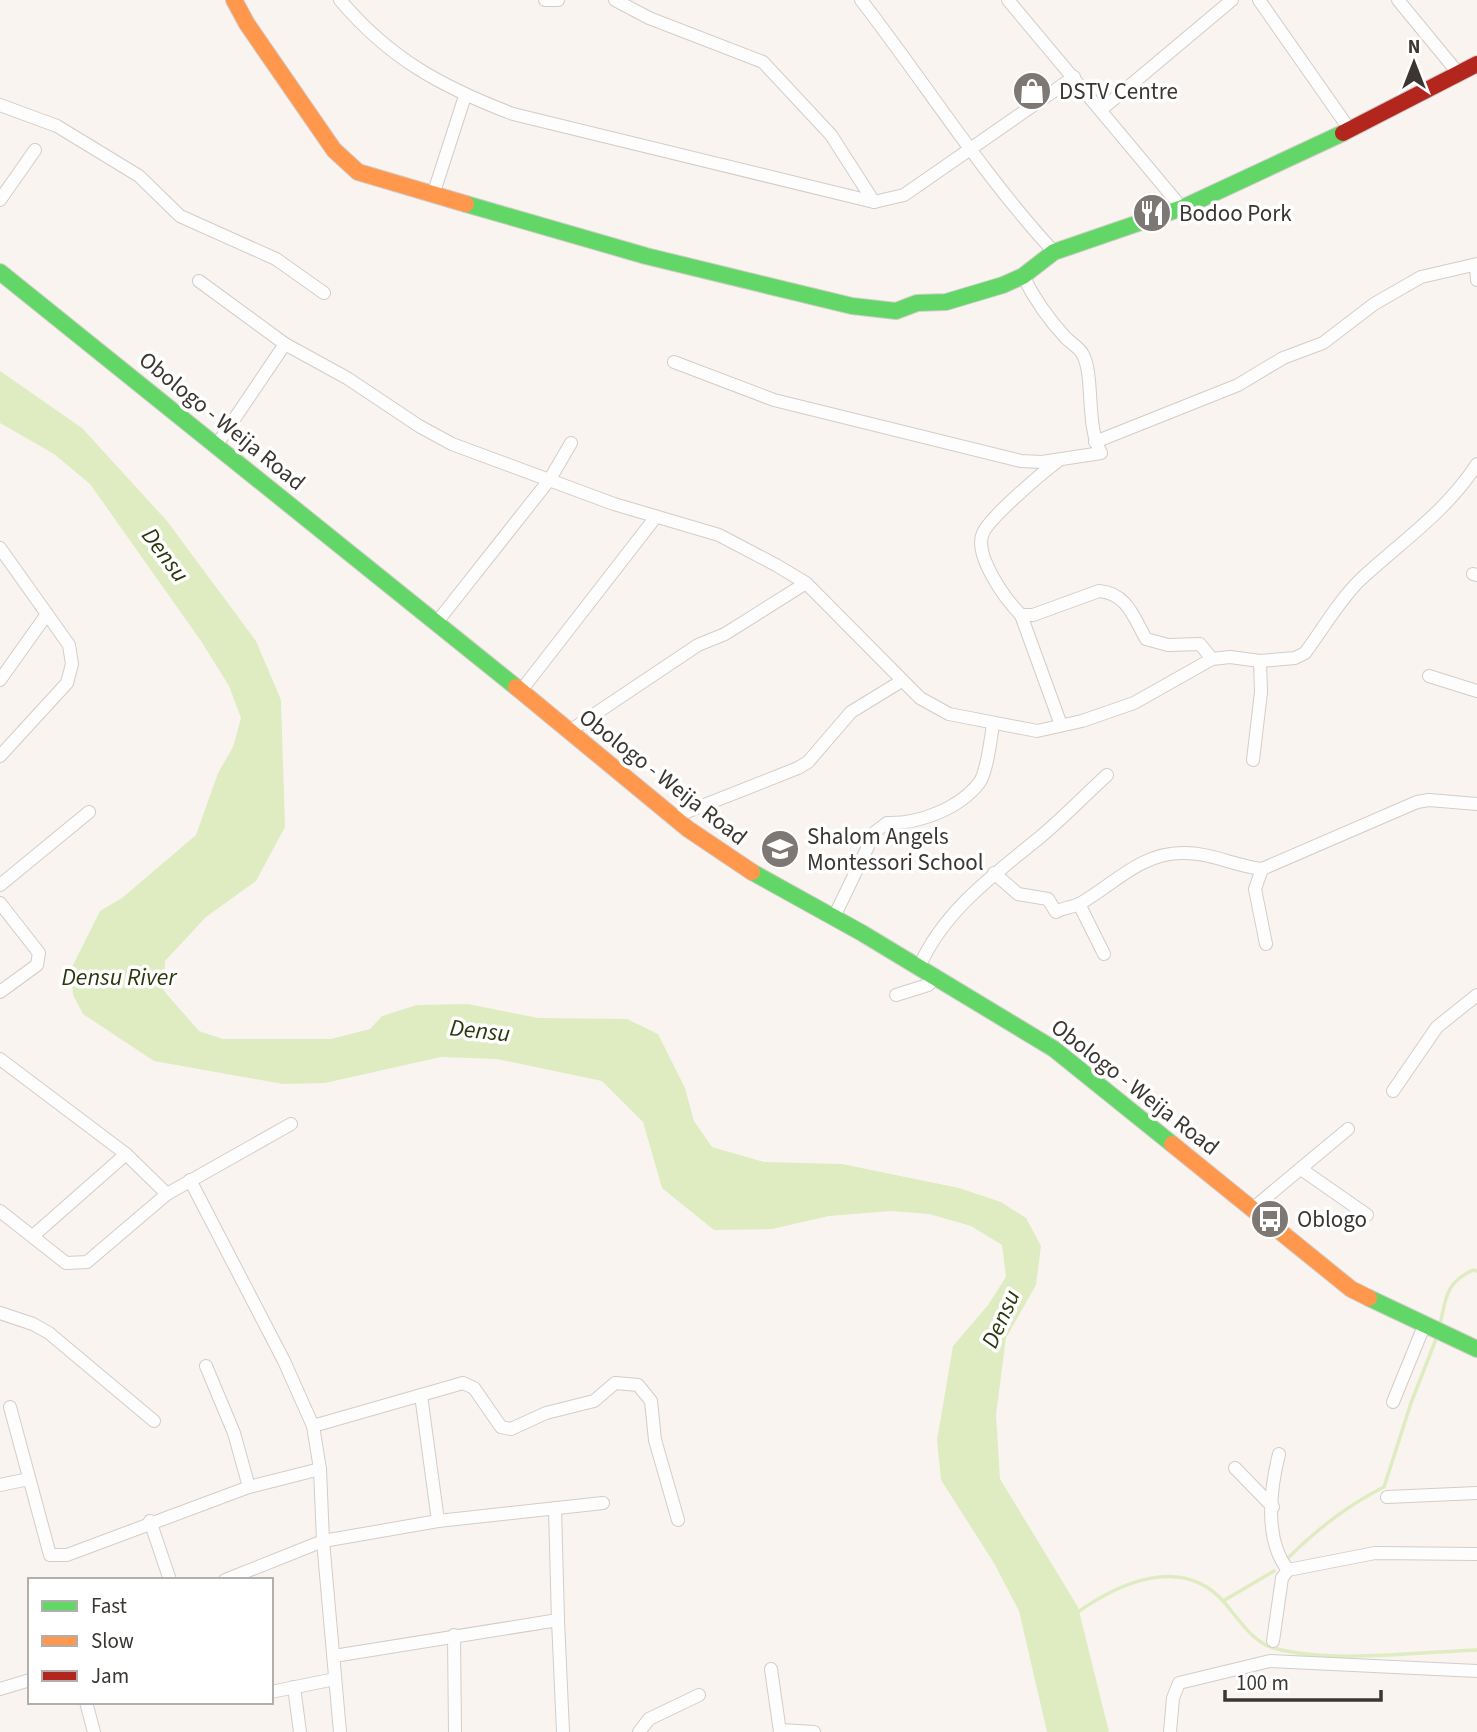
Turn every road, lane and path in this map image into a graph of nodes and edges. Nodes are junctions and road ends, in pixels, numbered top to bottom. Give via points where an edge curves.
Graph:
1 (234, 0) edge
2 (340, 0) edge
3 (545, 0) edge
4 (558, 0) edge
5 (615, 0) edge
6 (861, 0) edge
7 (1259, 0) edge
8 (1398, 0) edge
9 (1224, 2) edge
10 (1016, 3) edge
11 (1477, 64) edge
12 (1458, 74) junction
13 (1074, 77) junction
14 (466, 96) junction
15 (0, 105) edge
16 (1102, 109) junction
17 (1350, 130) junction
18 (34, 150) dead end
19 (971, 151) junction
20 (433, 195) junction
21 (0, 200) edge
22 (874, 202) junction
23 (1182, 208) junction
24 (1054, 252) junction
25 (1476, 265) edge
26 (0, 272) edge
27 (1023, 276) junction
28 (1477, 279) edge
29 (199, 281) dead end
30 (324, 293) dead end
31 (285, 344) junction
32 (674, 362) dead end
33 (1095, 442) junction
34 (571, 443) dead end
35 (216, 446) junction
36 (1061, 459) junction
37 (1477, 464) edge
38 (550, 479) junction
39 (655, 518) junction
40 (0, 548) edge
41 (806, 583) junction
42 (47, 614) junction
43 (1021, 615) junction
44 (437, 622) junction
45 (1212, 659) junction
46 (1259, 661) junction
47 (1429, 676) dead end
48 (0, 680) edge
49 (900, 682) junction
50 (1477, 691) edge
51 (520, 692) junction
52 (993, 724) junction
53 (1061, 725) junction
54 (568, 733) junction
55 (0, 754) edge
56 (1254, 760) dead end
57 (1107, 775) dead end
58 (1477, 804) edge
59 (89, 812) dead end
60 (674, 817) junction
61 (1262, 869) junction
62 (994, 873) junction
63 (0, 886) edge
64 (0, 903) edge
65 (1079, 904) junction
66 (834, 917) junction
67 (1266, 944) dead end
68 (1104, 954) dead end
69 (919, 967) junction
70 (936, 978) junction
71 (0, 992) edge
72 (896, 995) dead end
73 (1477, 995) edge
74 (0, 1059) edge
75 (1393, 1091) dead end
76 (291, 1124) dead end
77 (1348, 1129) dead end
78 (126, 1154) junction
79 (1301, 1169) junction
80 (190, 1180) junction
81 (167, 1194) junction
82 (1251, 1210) junction
83 (0, 1211) edge
84 (1367, 1215) dead end
85 (34, 1235) junction
86 (0, 1313) edge
87 (1424, 1326) junction
88 (1477, 1349) edge
89 (206, 1366) dead end
90 (421, 1395) junction
91 (1393, 1402) dead end
92 (10, 1407) dead end
93 (154, 1421) dead end
94 (313, 1426) junction
95 (1279, 1454) dead end
96 (1235, 1468) dead end
97 (320, 1469) junction
98 (29, 1479) junction
99 (0, 1485) edge
100 (248, 1487) junction
101 (1477, 1493) edge
102 (1387, 1497) dead end
103 (603, 1503) dead end
104 (1273, 1507) junction
105 (555, 1508) junction
106 (678, 1520) dead end
107 (150, 1521) junction
108 (438, 1521) junction
109 (323, 1541) junction
110 (1477, 1553) edge
111 (1288, 1570) junction
112 (169, 1578) edge
113 (230, 1578) edge
114 (558, 1620) junction
115 (454, 1635) junction
116 (1273, 1641) dead end
117 (334, 1656) junction
118 (771, 1669) dead end
119 (1477, 1671) edge
120 (335, 1679) junction
121 (28, 1681) edge
122 (294, 1687) junction
123 (0, 1689) edge
124 (273, 1692) edge
125 (699, 1695) dead end
126 (86, 1704) edge
127 (780, 1731) edge
128 (93, 1732) edge
129 (300, 1732) edge
130 (340, 1732) edge
131 (455, 1732) edge
132 (563, 1732) edge
133 (639, 1732) edge
134 (814, 1732) edge
135 (1170, 1732) edge

1 - 20 street via 346,163 358,172
2 - 14 street via 401,59
3 - 4 street
5 - 22 street via 763,62 831,135
6 - 19 street
7 - 17 street
8 - 12 street
9 - 16 street
10 - 13 street
11 - 12 street
12 - 17 street
13 - 16 street
13 - 19 street
14 - 20 street
14 - 22 street via 513,114
15 - 30 street via 57,126 139,176 180,216 276,259
16 - 23 street
17 - 23 street
18 - 21 street
19 - 22 street via 904,195
19 - 24 street via 1014,209
20 - 27 street via 646,256 871,309 896,311 917,303 946,302
23 - 24 street
24 - 27 street
25 - 28 street
25 - 33 street via 1421,277 1374,304 1323,343 1283,358 1238,386
26 - 35 street, Obologo - Weija Road
27 - 33 street via 1034,298 1082,352
29 - 31 street
31 - 35 street
31 - 38 street via 452,444
32 - 36 street via 774,400 883,428 1021,461
33 - 36 street via 1101,453
34 - 38 street
35 - 44 street, Obologo - Weija Road
36 - 43 street via 1032,481 983,533 986,564
37 - 46 street via 1433,518 1358,581 1305,653
38 - 39 street
38 - 44 street
39 - 41 street via 719,535
39 - 51 street
40 - 42 street
41 - 49 street
41 - 54 street via 725,634 698,645
42 - 48 street
42 - 55 street via 69,645 71,674
43 - 45 street via 1109,592 1132,609 1146,639 1168,645 1200,644
43 - 53 street
44 - 51 street, Obologo - Weija Road
45 - 46 street
45 - 53 street via 1134,703
46 - 56 street via 1261,692
47 - 50 street
49 - 52 street via 931,707
49 - 60 street via 851,712 798,768
51 - 54 street, Obologo - Weija Road
52 - 53 street via 1037,731
52 - 66 street via 981,782 951,806 910,824 887,823 875,832
54 - 60 street, Obologo - Weija Road
57 - 62 street
58 - 61 street via 1417,802
59 - 63 street
60 - 66 street, Obologo - Weija Road via 733,862
61 - 65 street via 1204,855 1162,855 1140,863
61 - 67 street via 1255,889
62 - 65 street via 1018,894 1048,900 1056,912
62 - 69 street via 940,927
64 - 71 street via 38,953 37,965
65 - 68 street
66 - 69 street, Obologo - Weija Road
69 - 70 street, Obologo - Weija Road
70 - 72 street
70 - 82 street, Obologo - Weija Road via 1054,1049
73 - 75 street via 1437,1027
74 - 78 street
76 - 80 street
77 - 79 street
78 - 81 street
78 - 85 street
79 - 82 street
79 - 84 street
80 - 81 street
80 - 94 street
81 - 85 street via 87,1262 66,1263
82 - 87 street, Obologo - Weija Road via 1351,1289
83 - 85 street
86 - 93 street via 49,1333
87 - 88 street, Obologo - Weija Road
87 - 91 street
89 - 100 street via 229,1421
90 - 94 street
90 - 106 street via 463,1383 474,1388 501,1427 511,1429 546,1413 594,1401 615,1383 638,1385 651,1401 656,1440
90 - 108 street
92 - 98 street
94 - 97 street
95 - 104 street via 1272,1482
96 - 104 street
97 - 100 street
97 - 109 street
98 - 99 street
98 - 107 street via 50,1555 67,1555
100 - 107 street
101 - 102 street
103 - 105 street
104 - 111 street via 1274,1548
105 - 108 street
105 - 114 street
107 - 112 street
108 - 109 street
109 - 113 street
109 - 117 street
110 - 111 street via 1375,1553
111 - 116 street via 1282,1578
114 - 115 street
114 - 132 street
115 - 117 street
115 - 131 street
117 - 120 street
118 - 127 street
119 - 135 street via 1270,1661 1179,1683
120 - 122 street
120 - 130 street
121 - 123 street
122 - 124 street
122 - 129 street
125 - 133 street via 649,1719
126 - 128 street
127 - 134 street

